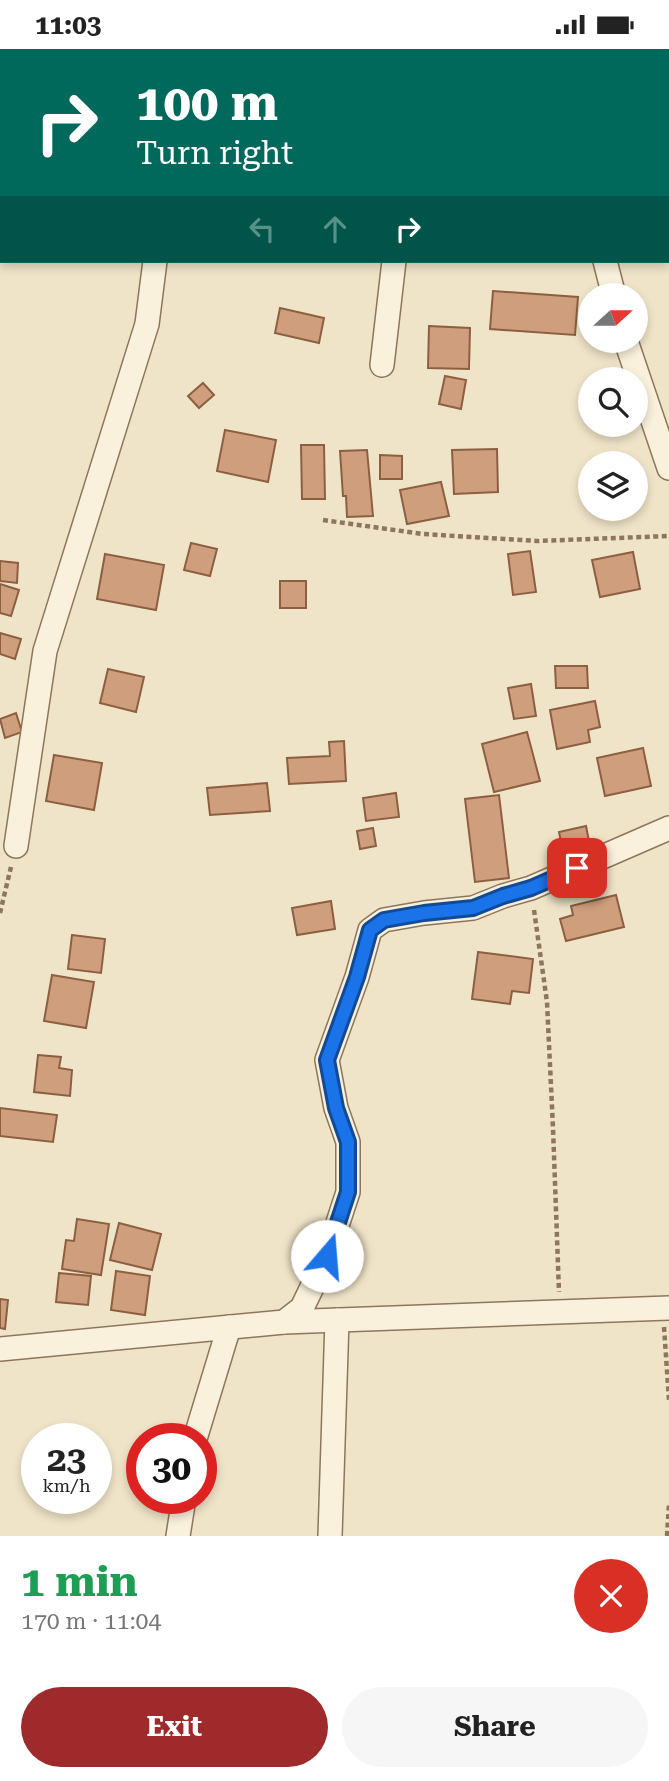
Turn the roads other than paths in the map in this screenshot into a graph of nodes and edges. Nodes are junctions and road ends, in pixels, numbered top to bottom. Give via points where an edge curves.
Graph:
1 (155, 263) edge
2 (394, 263) edge
3 (606, 263) edge
4 (611, 283) edge
5 (630, 353) edge
6 (382, 365) dead end
7 (669, 468) edge
8 (669, 828) edge
9 (16, 846) road end
10 (666, 1309) edge
11 (337, 1320) junction
12 (284, 1322) junction
13 (229, 1327) junction
14 (0, 1349) edge
15 (200, 1423) edge
16 (181, 1514) edge
17 (178, 1536) edge
18 (330, 1536) edge

1 - 9 street via 146,324 45,651
2 - 6 street
3 - 4 street
5 - 7 street
8 - 12 street via 473,908 384,920 370,930 327,1060 348,1142 348,1192 327,1256 302,1308
10 - 11 street
11 - 12 street
11 - 18 street
12 - 13 street
13 - 14 street
13 - 15 street
16 - 17 street

